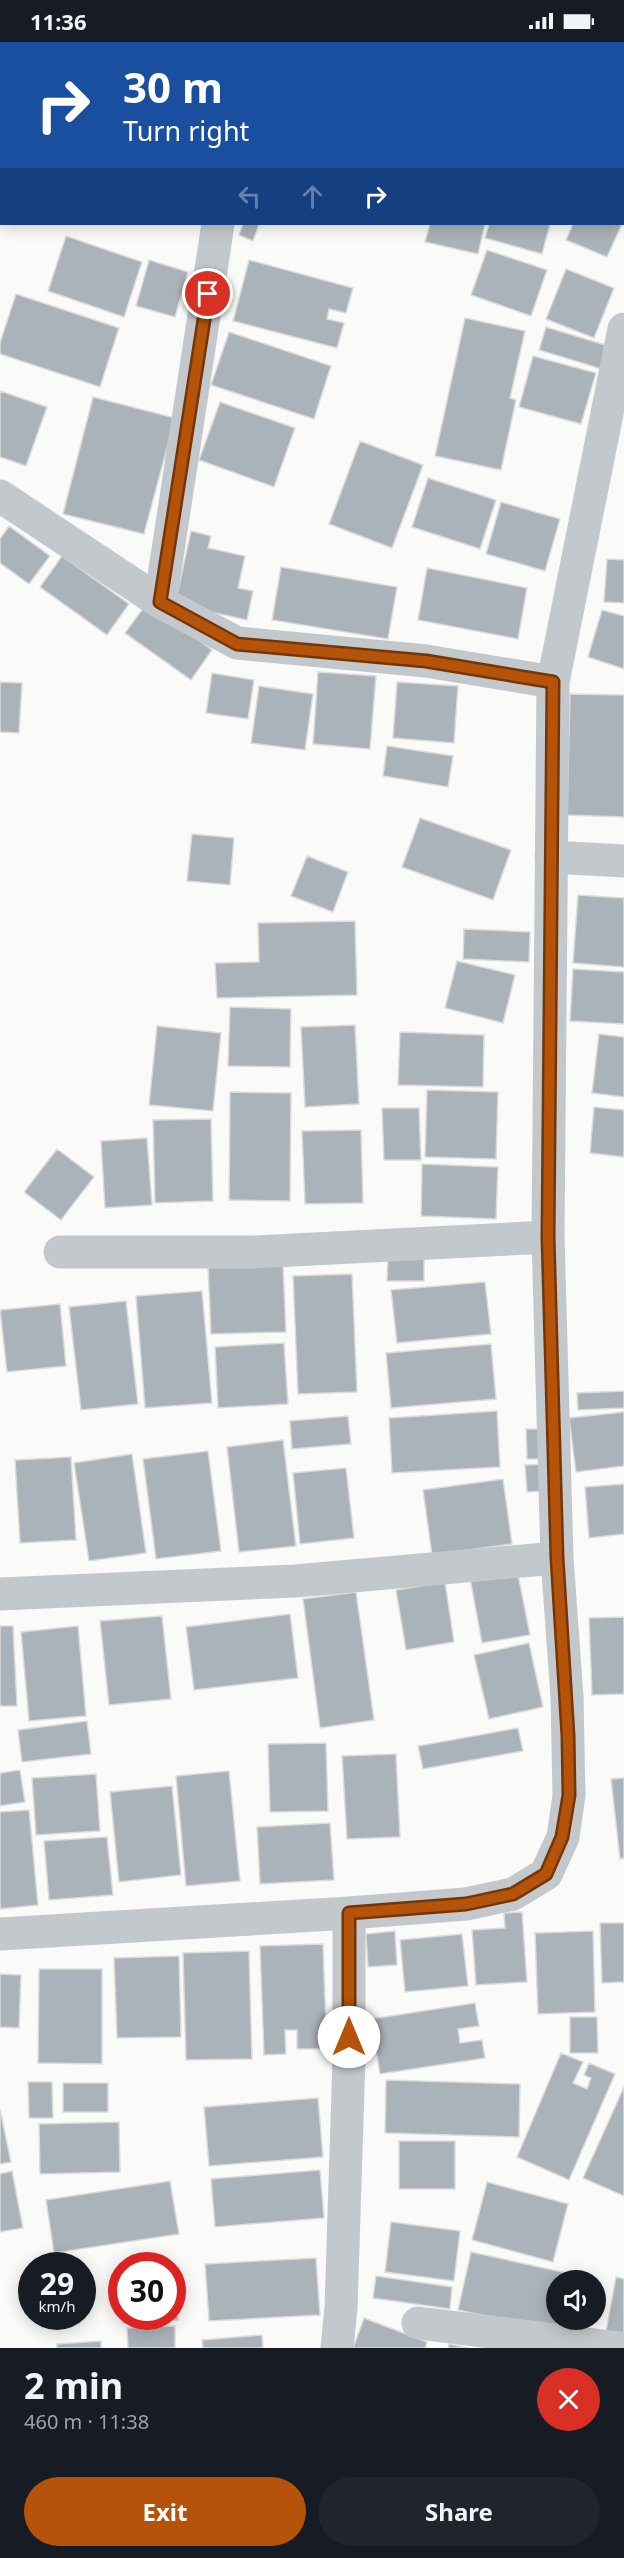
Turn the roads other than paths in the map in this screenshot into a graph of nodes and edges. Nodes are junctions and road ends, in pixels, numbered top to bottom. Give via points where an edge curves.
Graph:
1 (218, 225) edge
2 (624, 329) edge
3 (0, 496) edge
4 (160, 602) junction
5 (553, 682) junction
6 (551, 857) junction
7 (624, 861) edge
8 (548, 1237) junction
9 (60, 1252) dead end
10 (557, 1558) junction
11 (0, 1594) edge
12 (349, 1913) junction
13 (0, 1934) edge
14 (418, 2323) dead end
15 (337, 2348) edge
16 (618, 2348) edge

1 - 4 street
2 - 5 street
3 - 4 street
4 - 5 street via 237,644 426,661
5 - 6 street
6 - 7 street
6 - 8 street
8 - 9 street via 253,1252
8 - 10 street
10 - 11 street via 295,1581
10 - 12 street via 569,1795 562,1837 546,1874 513,1894 466,1904
12 - 13 street
12 - 15 street via 349,2058
14 - 16 street

